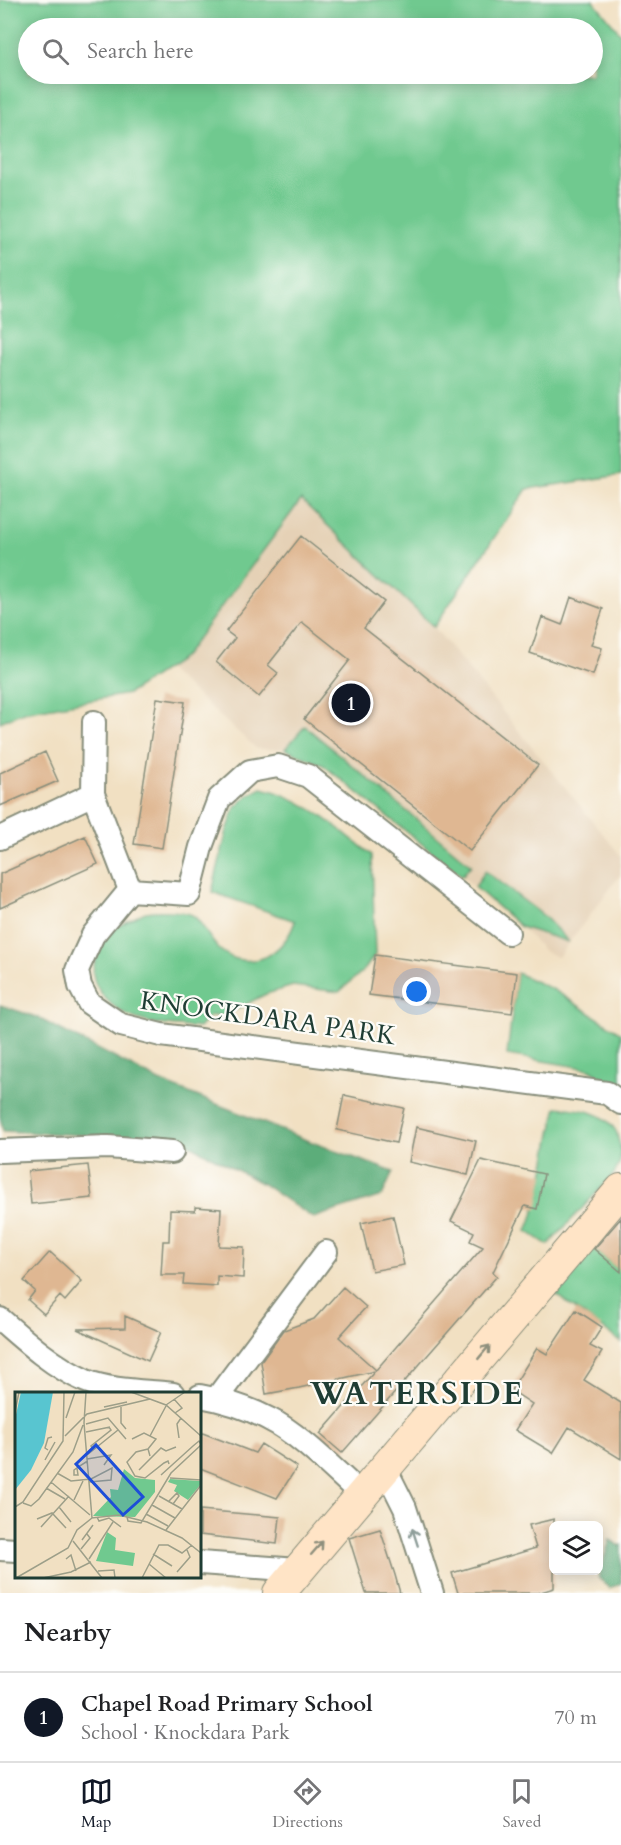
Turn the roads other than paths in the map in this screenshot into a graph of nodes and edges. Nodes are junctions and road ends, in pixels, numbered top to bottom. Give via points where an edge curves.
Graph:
1 (94, 722) dead end
2 (93, 794) junction
3 (0, 838) edge
4 (130, 890) junction
5 (508, 933) dead end
6 (621, 1103) edge
7 (0, 1151) edge
8 (172, 1152) dead end
9 (621, 1190) edge
10 (326, 1252) dead end
11 (0, 1319) edge
12 (153, 1392) edge
13 (208, 1397) edge
14 (385, 1468) junction
15 (362, 1495) junction
16 (0, 1549) edge
17 (15, 1550) edge
18 (201, 1563) edge
19 (287, 1583) edge
20 (432, 1593) edge

1 - 2 street
2 - 3 street
2 - 4 street
4 - 5 street via 189,894 219,799 250,771 278,766 308,776
4 - 6 street, KNOCKDARA PARK via 93,935 77,970 89,1003 121,1025 161,1035 607,1093
7 - 8 street via 108,1147
14 -> 9 main road
10 - 13 street
11 - 12 street via 56,1365 88,1382
13 - 15 street via 270,1419
14 - 15 main road
20 -> 14 street via 405,1508
19 -> 15 main road
16 - 17 street
18 - 19 street via 285,1569

